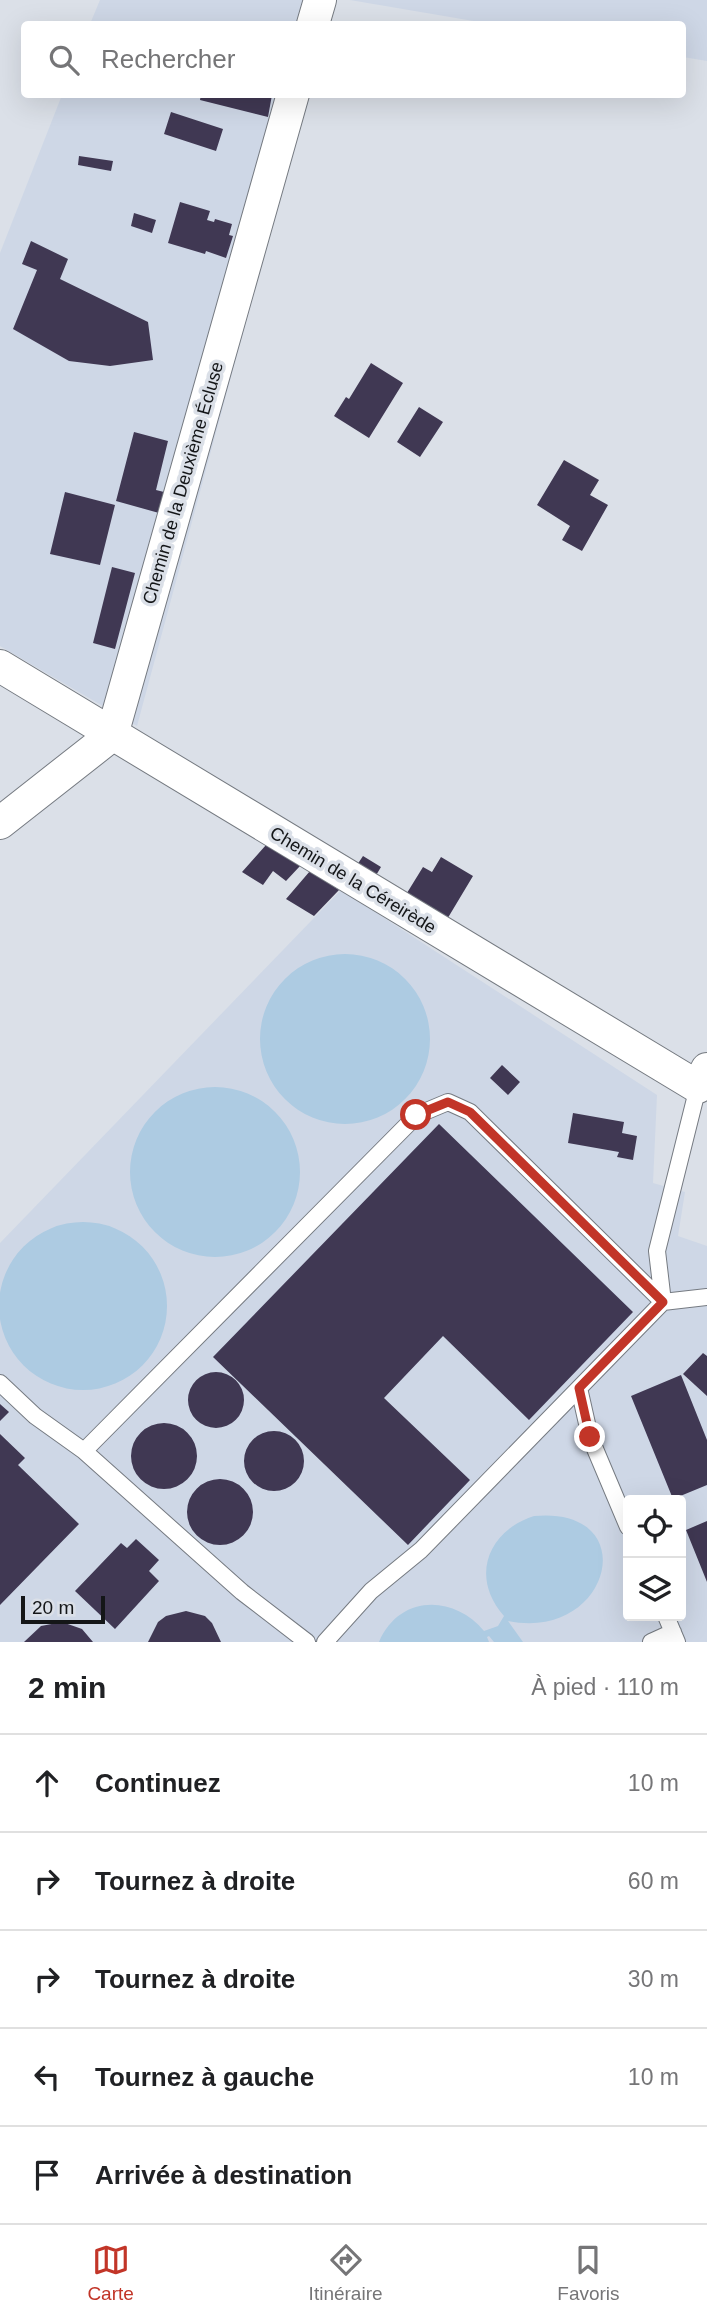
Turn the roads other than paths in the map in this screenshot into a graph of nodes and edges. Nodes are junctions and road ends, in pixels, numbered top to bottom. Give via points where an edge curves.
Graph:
1 (320, 0) edge
2 (314, 21) edge
3 (292, 98) edge
4 (0, 666) edge
5 (112, 735) junction
6 (0, 823) edge
7 (704, 1083) edge
8 (707, 1297) edge
9 (663, 1302) junction
10 (0, 1383) edge
11 (579, 1388) junction
12 (84, 1451) junction
13 (623, 1515) edge
14 (675, 1637) edge
15 (307, 1642) edge
16 (325, 1642) edge
17 (651, 1642) edge

1 - 2 street
3 - 5 street, Chemin de la Deuxième Écluse
4 - 5 street, Chemin de la Céreirède
5 - 6 street
5 - 7 street, Chemin de la Céreirède
7 - 9 lane via 657,1251
8 - 9 lane
9 - 11 lane
9 - 12 lane via 470,1112 448,1102 416,1115
10 - 12 lane via 35,1416
11 - 13 lane via 590,1437
11 - 16 lane via 421,1550 371,1591
12 - 15 lane via 242,1592
14 - 17 lane

